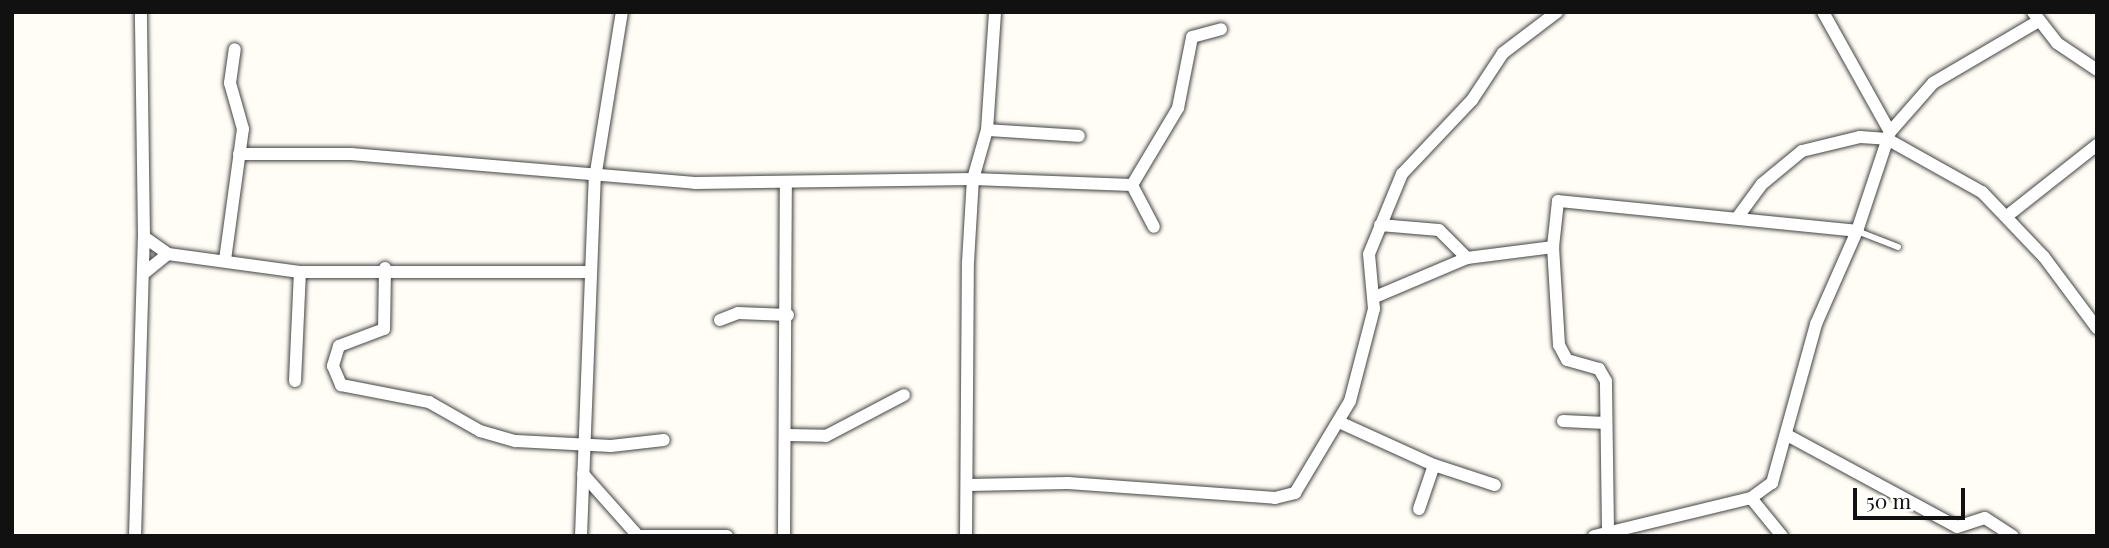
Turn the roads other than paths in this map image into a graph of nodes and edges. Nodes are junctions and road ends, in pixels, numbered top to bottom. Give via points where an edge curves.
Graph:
1 (141, 12) edge
2 (622, 12) edge
3 (995, 12) edge
4 (1557, 12) edge
5 (1823, 12) edge
6 (2035, 17) edge
7 (1221, 29) dead end
8 (235, 48) dead end
9 (2097, 70) edge
10 (987, 130) junction
11 (1889, 135) junction
12 (1079, 136) dead end
13 (2097, 145) edge
14 (239, 154) junction
15 (595, 178) junction
16 (973, 179) junction
17 (786, 184) junction
18 (1132, 185) junction
19 (2007, 216) junction
20 (1737, 218) junction
21 (1380, 225) junction
22 (1154, 228) dead end
23 (1857, 231) junction
24 (144, 237) junction
25 (1553, 247) junction
26 (1898, 247) dead end
27 (169, 254) junction
28 (1466, 258) junction
29 (225, 260) junction
30 (385, 268) junction
31 (300, 272) junction
32 (589, 272) junction
33 (143, 274) junction
34 (1376, 297) junction
35 (788, 315) junction
36 (720, 320) dead end
37 (2097, 328) edge
38 (295, 381) dead end
39 (904, 396) dead end
40 (1563, 421) dead end
41 (1339, 422) junction
42 (1606, 423) junction
43 (787, 435) junction
44 (1787, 435) junction
45 (664, 440) dead end
46 (583, 446) junction
47 (1434, 465) junction
48 (583, 474) junction
49 (968, 485) junction
50 (1495, 485) dead end
51 (1751, 498) junction
52 (1419, 509) dead end
53 (1608, 530) junction
54 (1954, 531) edge
55 (135, 536) edge
56 (581, 536) edge
57 (638, 536) edge
58 (727, 536) edge
59 (784, 536) edge
60 (966, 536) edge
61 (1594, 536) edge
62 (1782, 536) edge
63 (2013, 536) edge

1 - 24 street
2 - 15 street
3 - 10 street
4 - 21 street via 1503,53 1472,100 1418,151
5 - 11 street
6 - 9 street
6 - 11 street via 1933,83
7 - 18 street via 1192,37 1178,108
8 - 14 street via 230,83 243,129
10 - 12 street
10 - 16 street
11 - 19 street via 1952,172
11 - 20 street via 1802,151 1762,184
11 - 23 street
13 - 19 street
14 - 15 street via 375,155
14 - 29 street
15 - 17 street
15 - 32 street
16 - 17 street
16 - 18 street
16 - 49 street
17 - 35 street
18 - 22 street
19 - 37 street
20 - 23 street
20 - 25 street via 1671,217 1560,199
21 - 28 street via 1439,230
21 - 34 street via 1367,271
23 - 26 lane
23 - 44 street via 1816,324
24 - 27 street
24 - 33 street
25 - 28 street
25 - 42 street via 1559,345 1567,360 1605,377
27 - 29 street
27 - 33 street
28 - 34 street
29 - 31 street
30 - 31 street
30 - 32 street
30 - 46 street via 384,329 339,346 333,366 341,385 362,394 429,402 504,438
31 - 38 street
32 - 46 street
33 - 55 street
34 - 41 street via 1360,370
35 - 36 street via 738,313
35 - 43 street
39 - 43 street via 826,436
40 - 42 street
41 - 47 street
41 - 49 street via 1299,489 1284,497 1068,483
42 - 53 street
43 - 59 street
44 - 51 street via 1772,483
44 - 54 street
45 - 46 street
46 - 48 street
47 - 50 street
47 - 52 street
48 - 56 street
48 - 57 street
49 - 60 street
51 - 53 street
51 - 62 street
53 - 61 street
54 - 63 street via 1985,518
57 - 58 street

